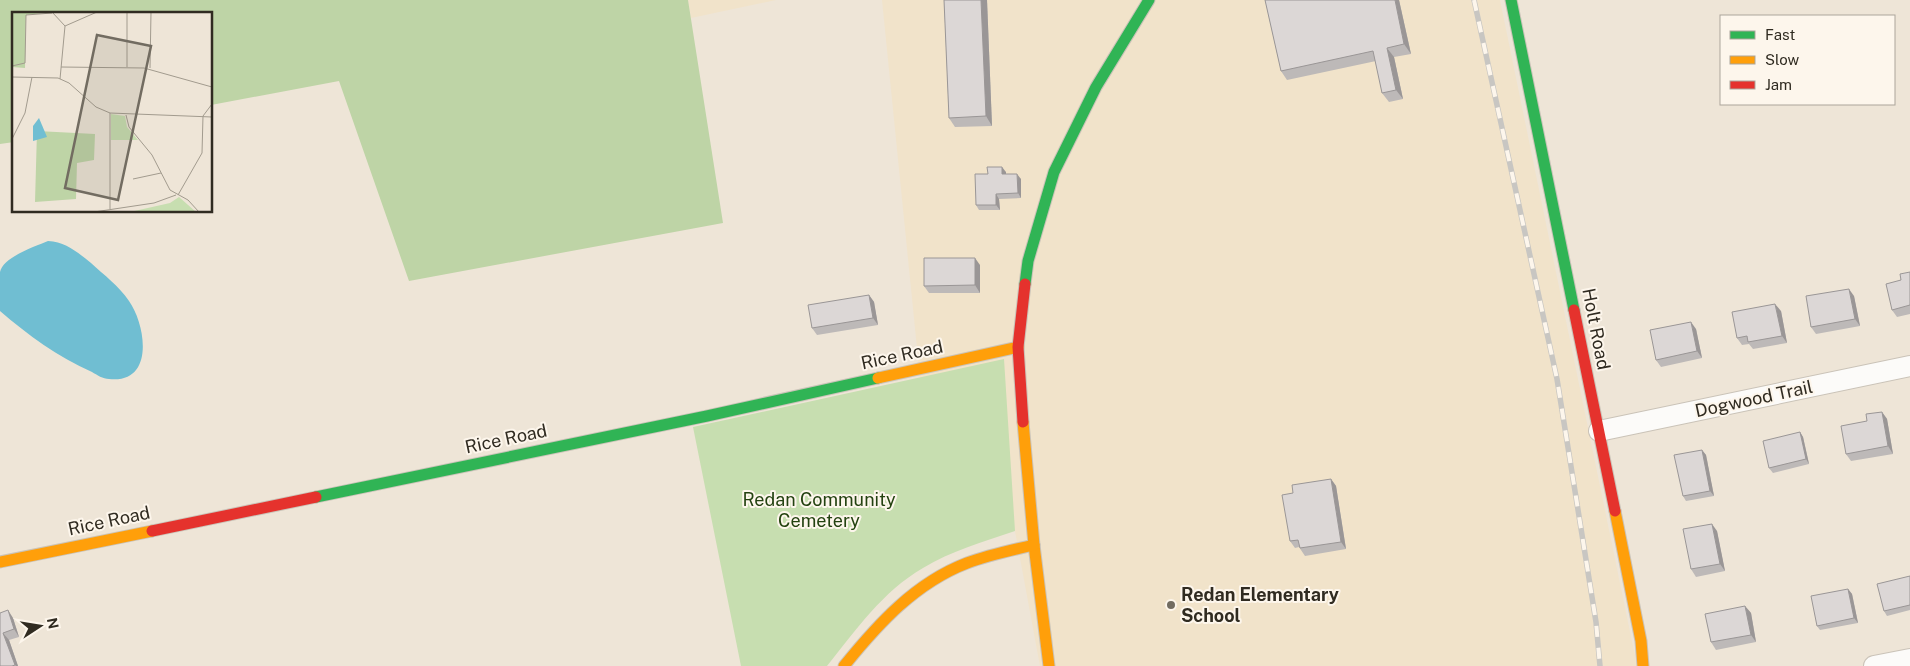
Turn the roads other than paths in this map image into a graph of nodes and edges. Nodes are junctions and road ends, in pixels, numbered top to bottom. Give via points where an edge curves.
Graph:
1 (1148, 0) edge
2 (1511, 0) edge
3 (1018, 347) junction
4 (1910, 366) edge
5 (1599, 431) junction
6 (1034, 545) junction
7 (0, 562) edge
8 (1910, 659) edge
9 (844, 666) edge
10 (1049, 666) edge
11 (1643, 666) edge
12 (1874, 666) edge

1 - 3 street via 1096,87 1054,172 1028,261
2 - 5 street, Holt Road
3 - 6 street
3 - 7 street, Rice Road via 707,416
4 - 5 street, Dogwood Trail
5 - 11 street, Holt Road
6 - 9 street via 996,553 957,567 926,584 894,609
6 - 10 street
8 - 12 street

